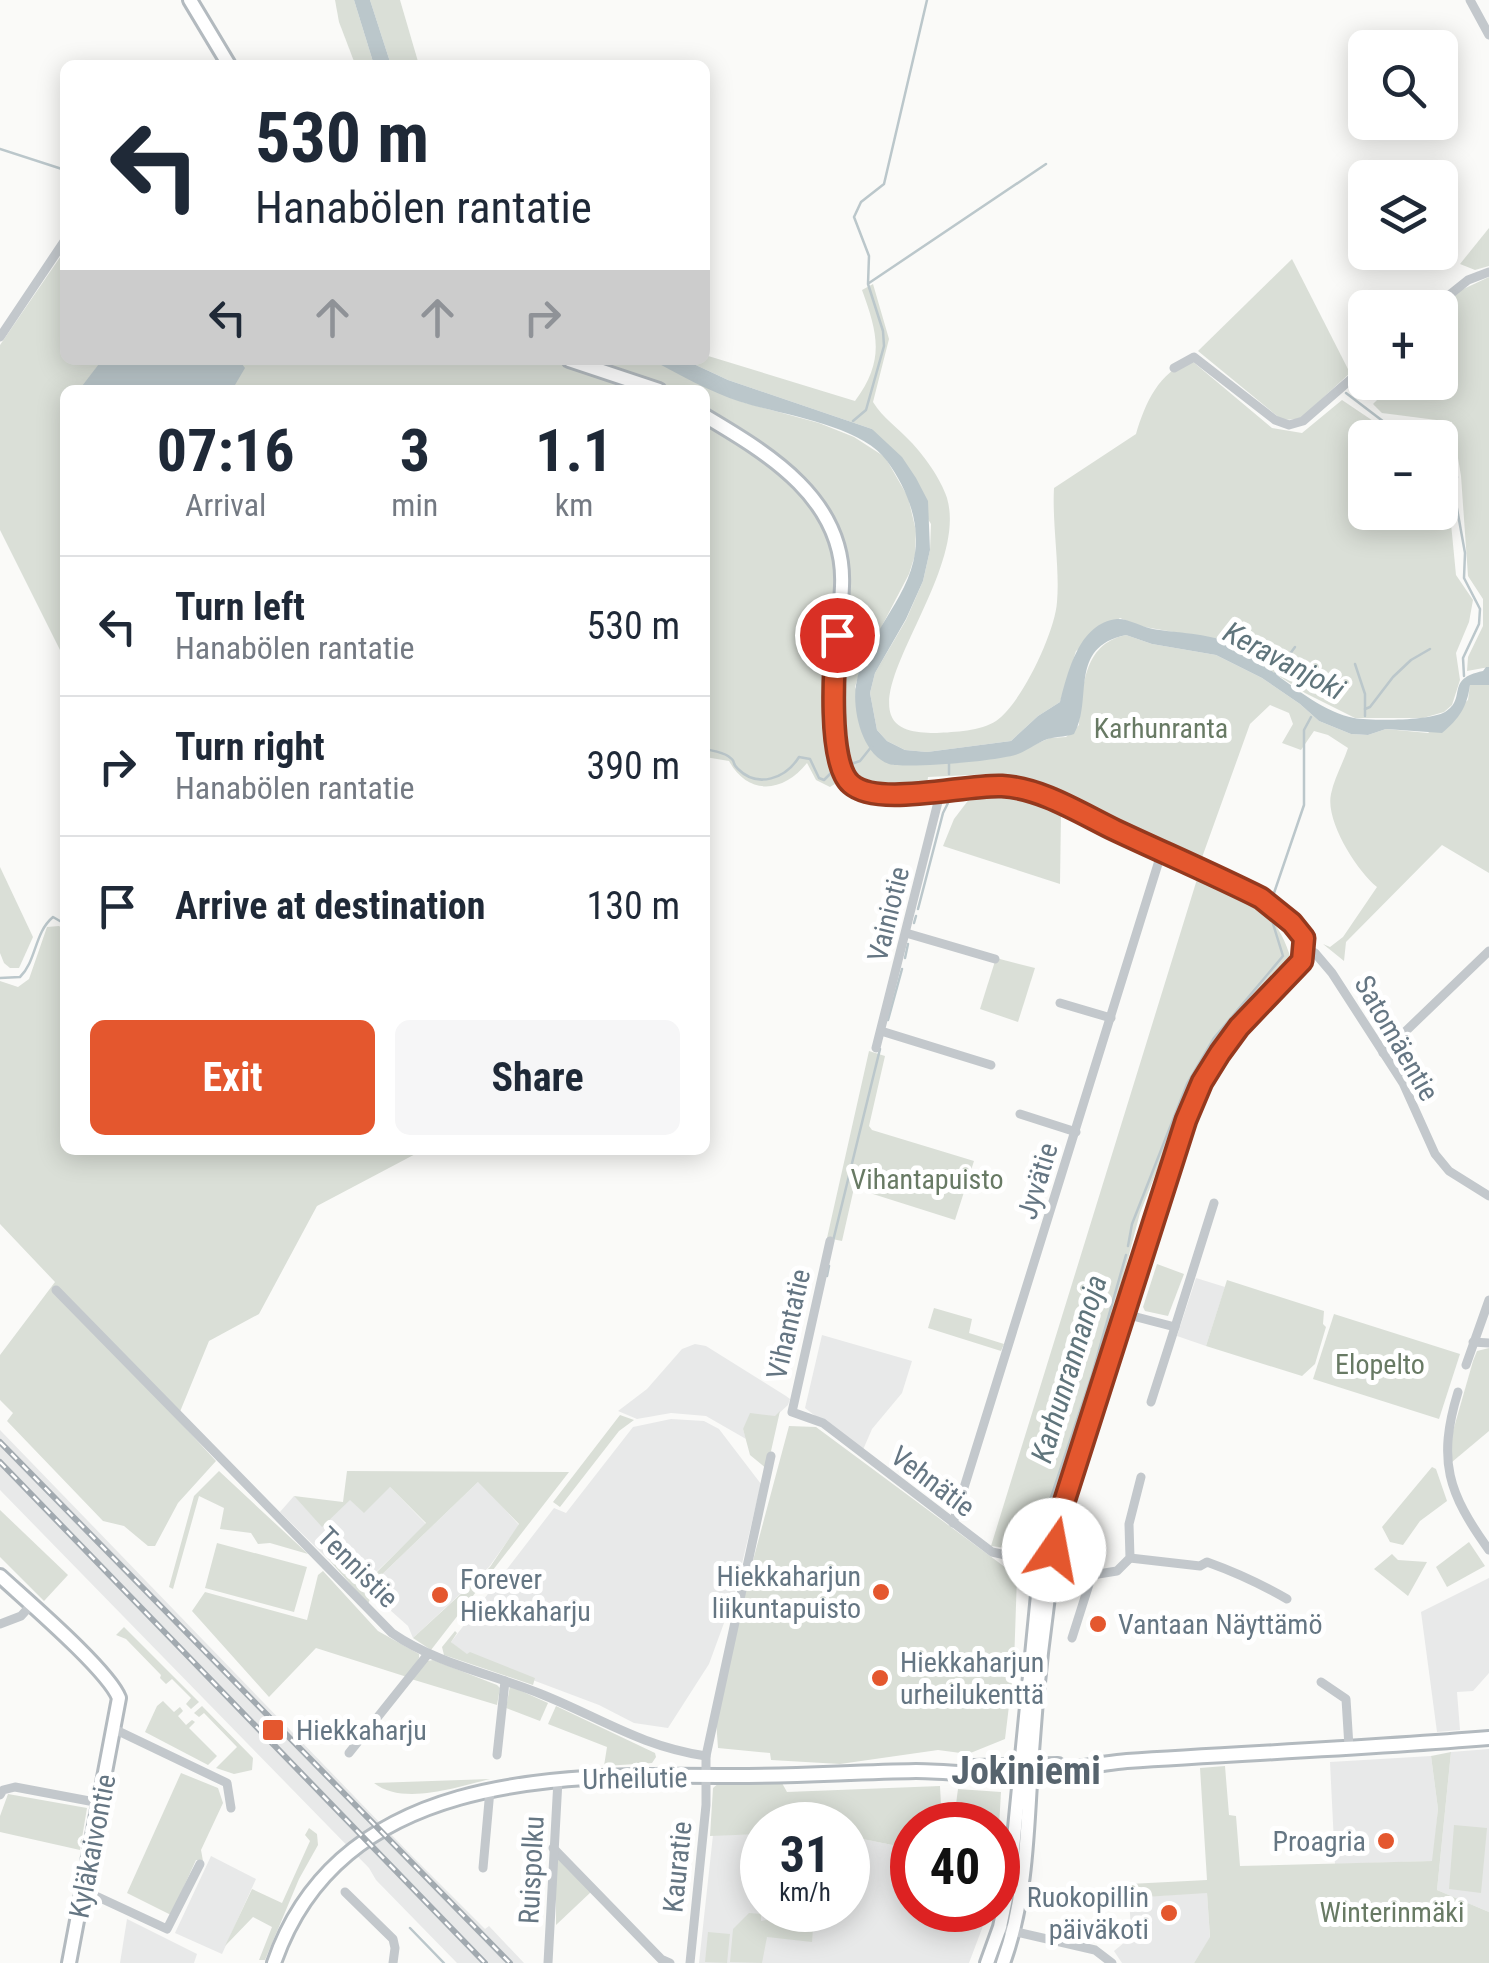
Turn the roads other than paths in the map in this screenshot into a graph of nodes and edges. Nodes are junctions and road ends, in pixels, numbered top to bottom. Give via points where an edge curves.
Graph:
1 (190, 0) edge
2 (1470, 0) edge
3 (1489, 35) edge
4 (224, 60) edge
5 (60, 247) edge
6 (1489, 272) edge
7 (1456, 290) edge
8 (0, 336) edge
9 (584, 365) edge
10 (1174, 368) dead end
11 (1348, 382) edge
12 (643, 385) edge
13 (710, 419) edge
14 (941, 790) junction
15 (1162, 852) junction
16 (906, 934) junction
17 (1304, 947) junction
18 (1489, 951) edge
19 (995, 959) dead end
20 (1060, 1004) dead end
21 (1110, 1018) junction
22 (881, 1031) junction
23 (876, 1048) dead end
24 (1383, 1053) junction
25 (991, 1065) dead end
26 (1020, 1114) dead end
27 (1076, 1132) junction
28 (1489, 1196) edge
29 (1214, 1203) dead end
30 (830, 1241) dead end
31 (56, 1290) dead end
32 (1489, 1300) edge
33 (1124, 1314) junction
34 (1175, 1327) junction
35 (1472, 1342) junction
36 (1489, 1343) edge
37 (1466, 1365) dead end
38 (1458, 1392) dead end
39 (1151, 1402) dead end
40 (796, 1415) joint
41 (771, 1456) dead end
42 (1141, 1477) dead end
43 (952, 1523) junction
44 (1489, 1550) edge
45 (1130, 1558) junction
46 (1046, 1565) junction
47 (1092, 1575) junction
48 (0, 1576) edge
49 (1288, 1599) dead end
50 (32, 1605) junction
51 (0, 1624) edge
52 (1072, 1638) dead end
53 (428, 1654) junction
54 (504, 1681) junction
55 (1321, 1682) dead end
56 (114, 1729) junction
57 (1489, 1738) edge
58 (1348, 1748) junction
59 (349, 1753) dead end
60 (497, 1755) dead end
61 (706, 1756) junction
62 (1025, 1771) junction
63 (707, 1776) junction
64 (558, 1780) junction
65 (490, 1790) junction
66 (0, 1795) edge
67 (100, 1804) junction
68 (1020, 1807) edge
69 (231, 1808) dead end
70 (554, 1848) junction
71 (200, 1864) dead end
72 (483, 1868) dead end
73 (83, 1890) junction
74 (345, 1892) dead end
75 (1006, 1932) edge
76 (1007, 1932) edge
77 (1016, 1932) edge
78 (69, 1963) edge
79 (274, 1963) edge
80 (393, 1963) edge
81 (548, 1963) edge
82 (670, 1963) edge
83 (690, 1963) edge
84 (987, 1963) edge
85 (1003, 1963) edge
86 (1112, 1963) edge

1 - 4 street
2 - 3 street
5 - 8 street
6 - 7 street
9 - 12 street
10 - 11 street via 1194,357 1290,425 1304,421
13 - 14 street via 788,470 813,496 832,532 842,566 832,687 843,773 855,788 872,793
14 - 15 street via 1022,788
14 - 16 street, Vainiotie
15 - 17 street via 1261,898 1292,923
15 - 21 street, Jyvätie
16 - 19 street
16 - 22 street, Vainiotie
17 - 24 street, Satomäentie via 1332,973
17 - 33 street via 1302,961 1239,1027 1202,1082
18 - 24 street
20 - 21 street
21 - 27 street, Jyvätie
22 - 23 street, Vainiotie
22 - 25 street
24 - 28 street, Satomäentie via 1435,1154
26 - 27 street
27 - 43 street, Jyvätie
29 - 34 street
30 - 40 street, Vihantatie via 798,1376
31 - 53 street, Tennistie via 368,1611
32 - 35 street
33 - 34 street
33 - 46 street
34 - 39 street
35 - 36 street
35 - 37 street
38 - 44 street via 1446,1437 1447,1468 1460,1506
40 - 43 street, Vehnätie via 822,1423
41 - 61 street, Kauratie
42 - 45 street via 1129,1524
43 - 46 street, Vehnätie via 992,1552
45 - 47 street via 1116,1571
45 - 49 street via 1206,1562
46 - 47 street, Vehnätie
46 - 62 street
47 - 52 street
48 - 50 street, Kyläkaivontie
50 - 51 street
50 - 56 street, Kyläkaivontie via 116,1689
53 - 54 street, Tennistie
53 - 59 street
54 - 60 street
54 - 61 street, Tennistie via 658,1747
55 - 58 street via 1346,1699
56 - 67 street, Kyläkaivontie
56 - 69 street via 227,1782
57 - 58 street, Urheilutie
58 - 62 street, Urheilutie
61 - 63 street, Kauratie
62 - 63 street, Urheilutie
62 - 68 street
63 - 64 street, Urheilutie
63 - 83 street, Kauratie
64 - 65 street, Urheilutie
64 - 70 street, Ruispolku
65 - 72 street
65 - 79 street, Urheilutie via 402,1818 362,1840 300,1908
66 - 67 street via 16,1788
67 - 73 street, Kyläkaivontie
70 - 81 street, Ruispolku
70 - 82 street
71 - 73 street via 167,1929
73 - 78 street, Kyläkaivontie
74 - 80 street via 392,1939
75 - 84 street
76 - 85 street
77 - 86 street via 1095,1950

